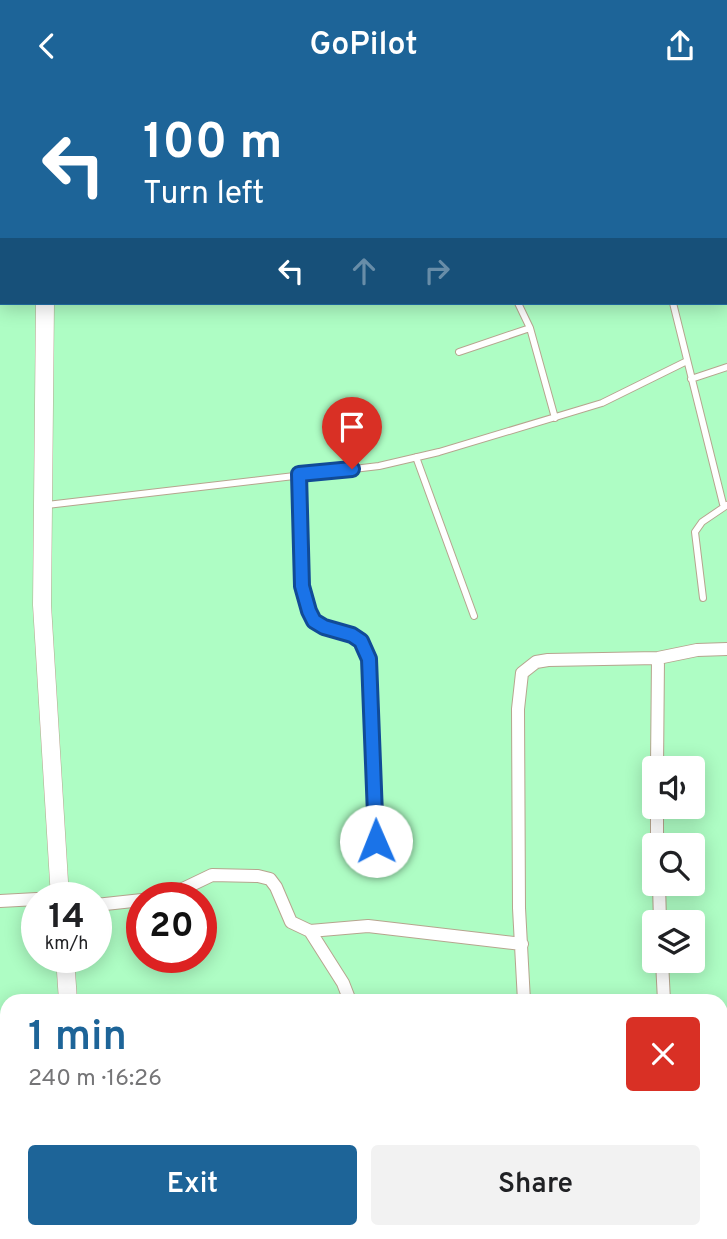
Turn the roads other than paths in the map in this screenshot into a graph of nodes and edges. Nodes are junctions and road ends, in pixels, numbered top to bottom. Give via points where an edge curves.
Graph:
1 (45, 305) edge
2 (519, 305) edge
3 (673, 305) edge
4 (530, 328) junction
5 (459, 352) dead end
6 (685, 362) junction
7 (727, 366) edge
8 (691, 379) junction
9 (555, 418) junction
10 (416, 457) junction
11 (299, 474) junction
12 (42, 505) junction
13 (725, 505) edge
14 (703, 598) dead end
15 (474, 616) dead end
16 (727, 649) edge
17 (658, 658) junction
18 (657, 756) edge
19 (376, 841) dead end
20 (59, 882) edge
21 (197, 882) edge
22 (21, 900) edge
23 (0, 901) edge
24 (310, 931) junction
25 (522, 944) junction
26 (66, 973) edge
27 (663, 973) edge
28 (68, 994) edge
29 (347, 994) edge
30 (524, 994) edge
31 (664, 994) edge

1 - 12 street
2 - 4 lane
3 - 6 lane
4 - 5 lane
4 - 9 lane
6 - 8 lane
6 - 9 lane via 602,403
7 - 8 lane
8 - 13 lane
9 - 10 lane
10 - 11 lane via 379,466
10 - 15 lane
11 - 12 lane
11 - 19 lane via 302,586 309,611 324,627 361,641 369,659
12 - 20 street via 43,642
13 - 14 lane via 695,532
16 - 17 street
17 - 18 street
17 - 25 street via 548,660 536,662 522,673 518,709
21 - 24 street via 212,875 270,879 291,922
22 - 23 street
24 - 25 street via 368,926
24 - 29 street
25 - 30 street
26 - 28 street
27 - 31 street

